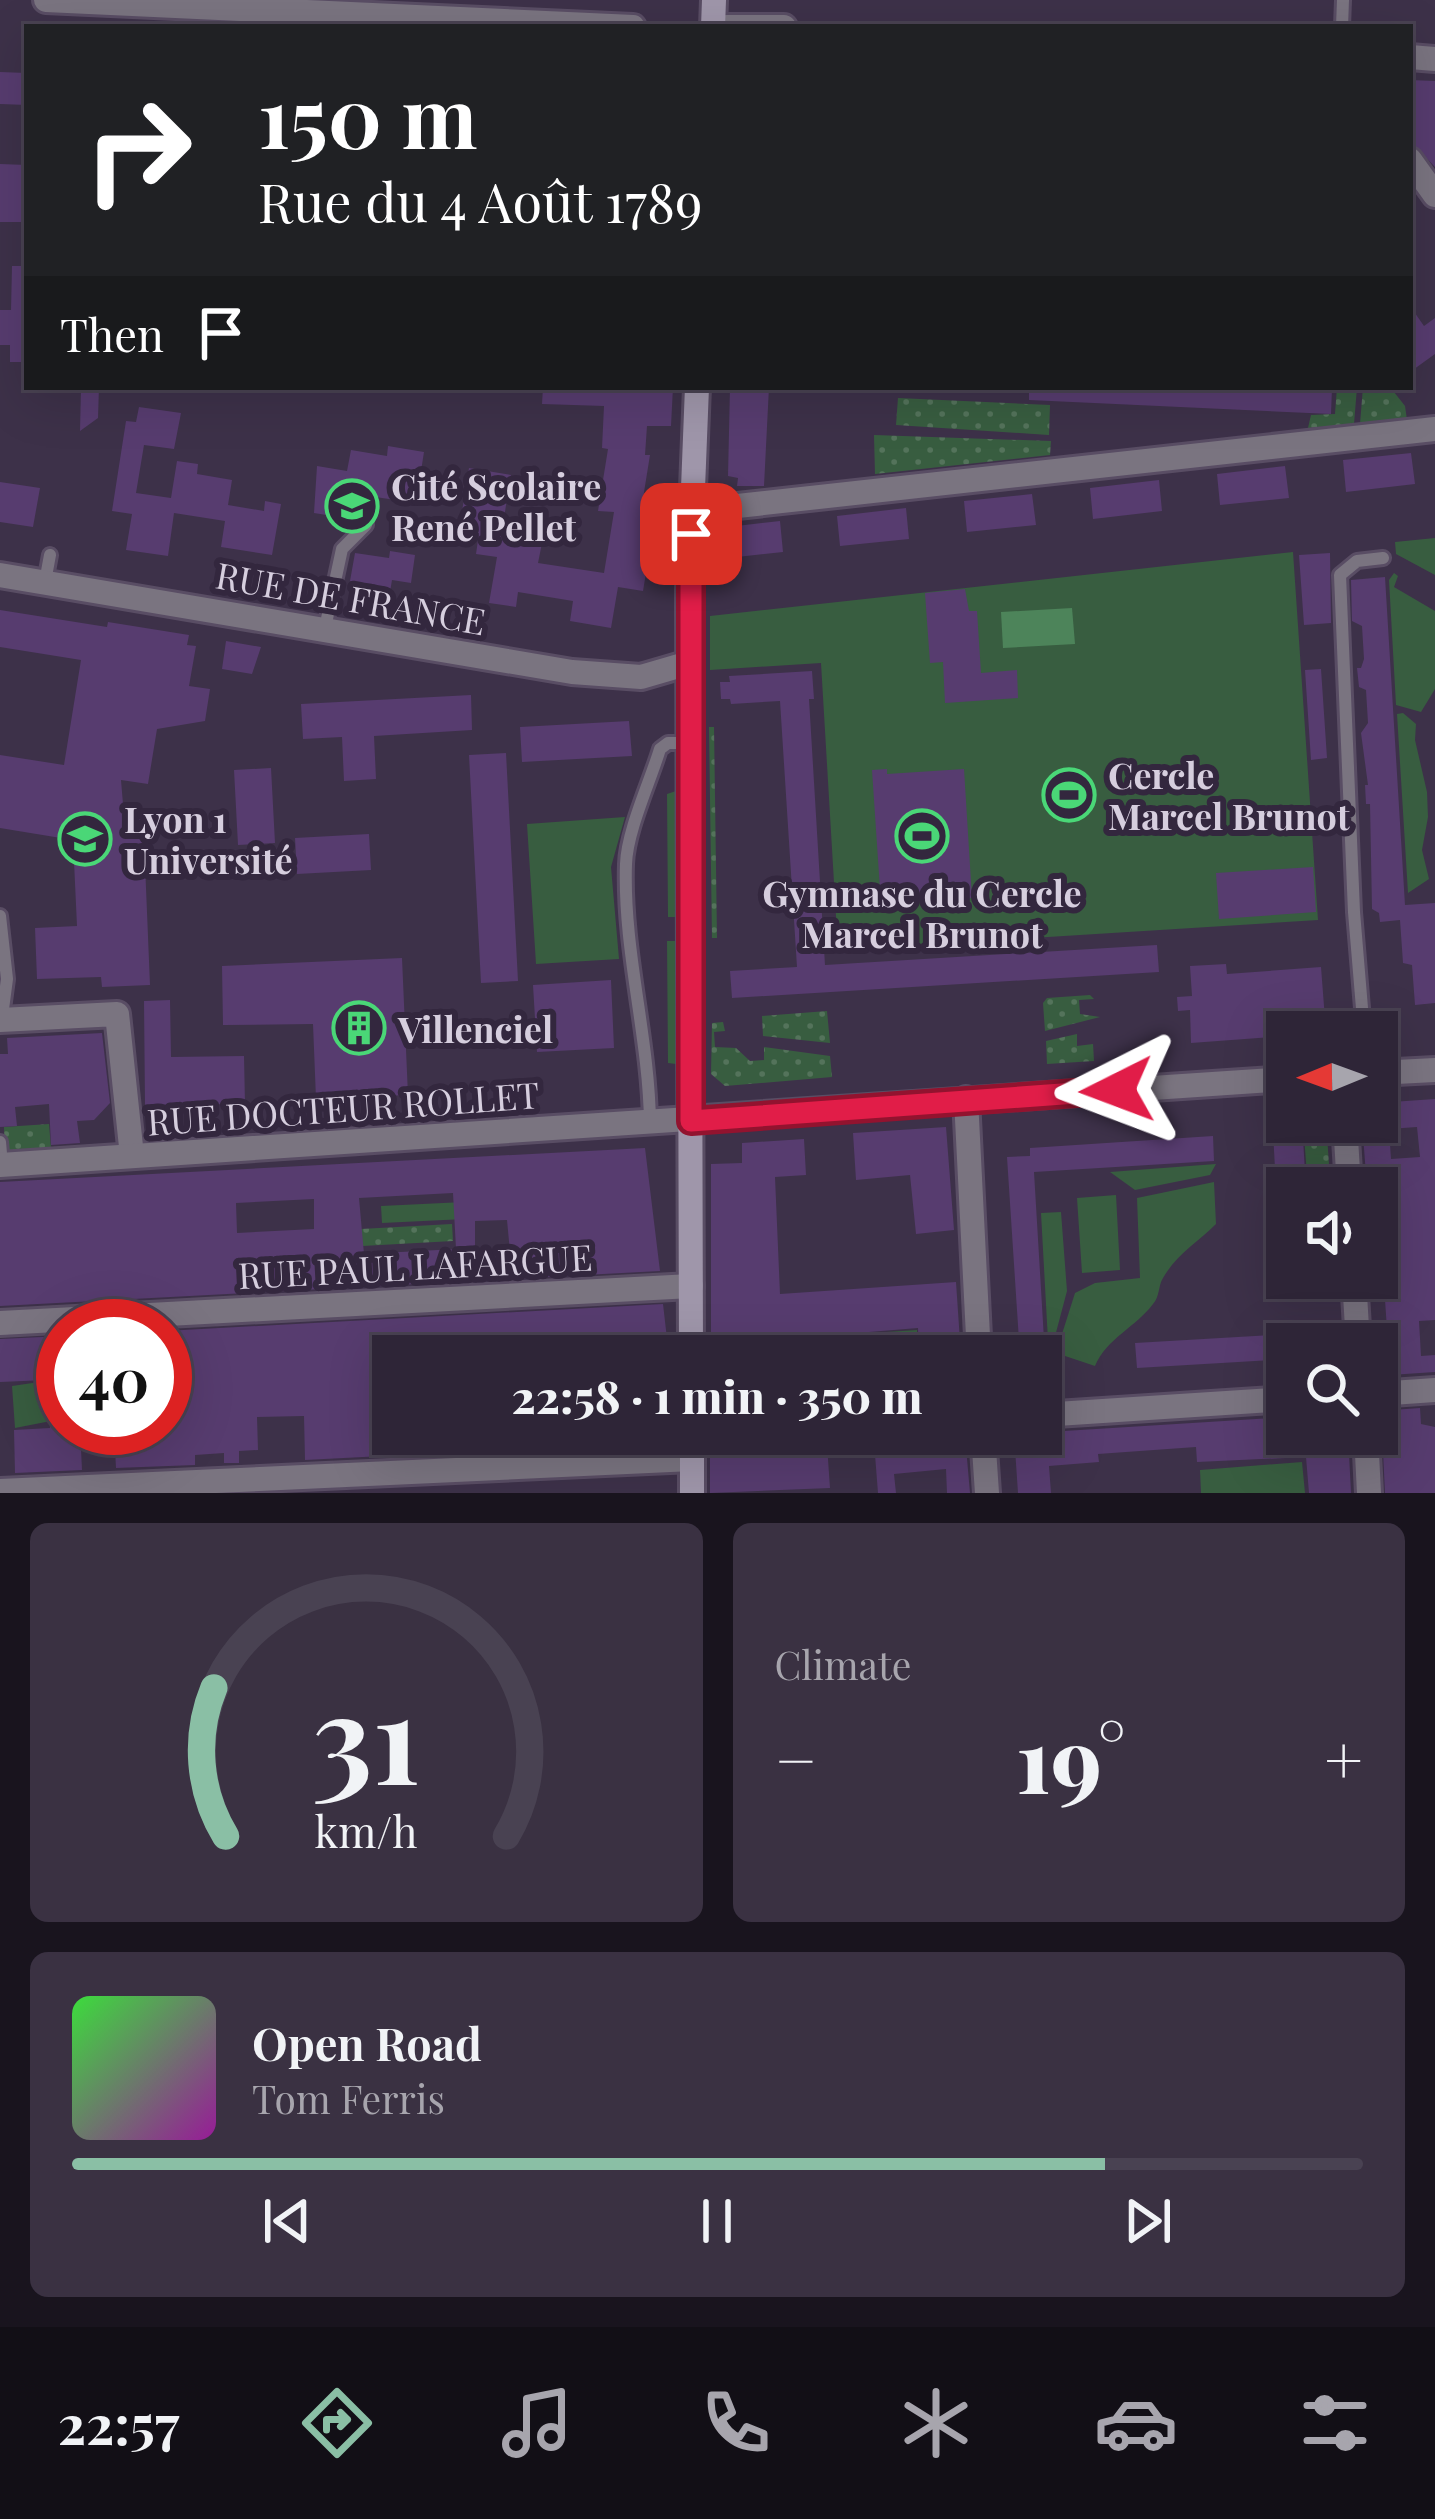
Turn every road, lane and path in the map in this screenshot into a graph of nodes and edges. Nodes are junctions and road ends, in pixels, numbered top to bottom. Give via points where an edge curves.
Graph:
1 (46, 0) edge
2 (205, 3) edge
3 (580, 24) edge
4 (1413, 164) edge
5 (1435, 195) edge
6 (697, 390) edge
7 (1435, 429) edge
8 (692, 512) junction
9 (365, 525) dead end
10 (50, 555) dead end
11 (1383, 558) dead end
12 (0, 575) edge
13 (45, 582) junction
14 (325, 628) junction
15 (689, 663) junction
16 (690, 743) junction
17 (0, 916) edge
18 (1, 1011) edge
19 (1362, 1011) edge
20 (1435, 1070) edge
21 (1398, 1072) edge
22 (1266, 1080) edge
23 (966, 1099) junction
24 (691, 1121) junction
25 (650, 1124) junction
26 (132, 1156) junction
27 (1, 1157) edge
28 (691, 1286) junction
29 (0, 1323) edge
30 (691, 1335) edge
31 (978, 1335) edge
32 (1435, 1390) edge
33 (1398, 1393) edge
34 (1266, 1400) edge
35 (1062, 1414) edge
36 (519, 1455) edge
37 (692, 1455) edge
38 (984, 1455) edge
39 (1367, 1455) edge
40 (0, 1491) edge
41 (692, 1493) edge
42 (987, 1493) edge
43 (1369, 1493) edge

1 - 2 street
2 - 3 street
4 - 5 street
6 - 8 main road
7 - 8 street
8 - 15 main road
9 - 14 lane via 342,549
10 - 13 lane
11 - 19 lane via 1357,561 1340,575
12 - 13 street, RUE DE FRANCE
13 - 14 street, RUE DE FRANCE
14 - 15 street, RUE DE FRANCE via 621,678
15 - 16 main road
16 - 24 main road
16 - 25 lane via 660,749 626,859
17 - 18 lane via 7,979
18 - 26 street via 117,1014
20 - 21 street
22 - 23 street, RUE DOCTEUR ROLLET
23 - 24 street, RUE DOCTEUR ROLLET
23 - 31 street
24 - 25 street, RUE DOCTEUR ROLLET
24 - 28 main road
25 - 26 street, RUE DOCTEUR ROLLET
26 - 27 street, RUE DOCTEUR ROLLET
28 - 29 street, RUE PAUL LAFARGUE
28 - 30 main road
32 - 33 street
34 - 35 street
36 - 40 street
37 - 41 main road
38 - 42 street
39 - 43 street

